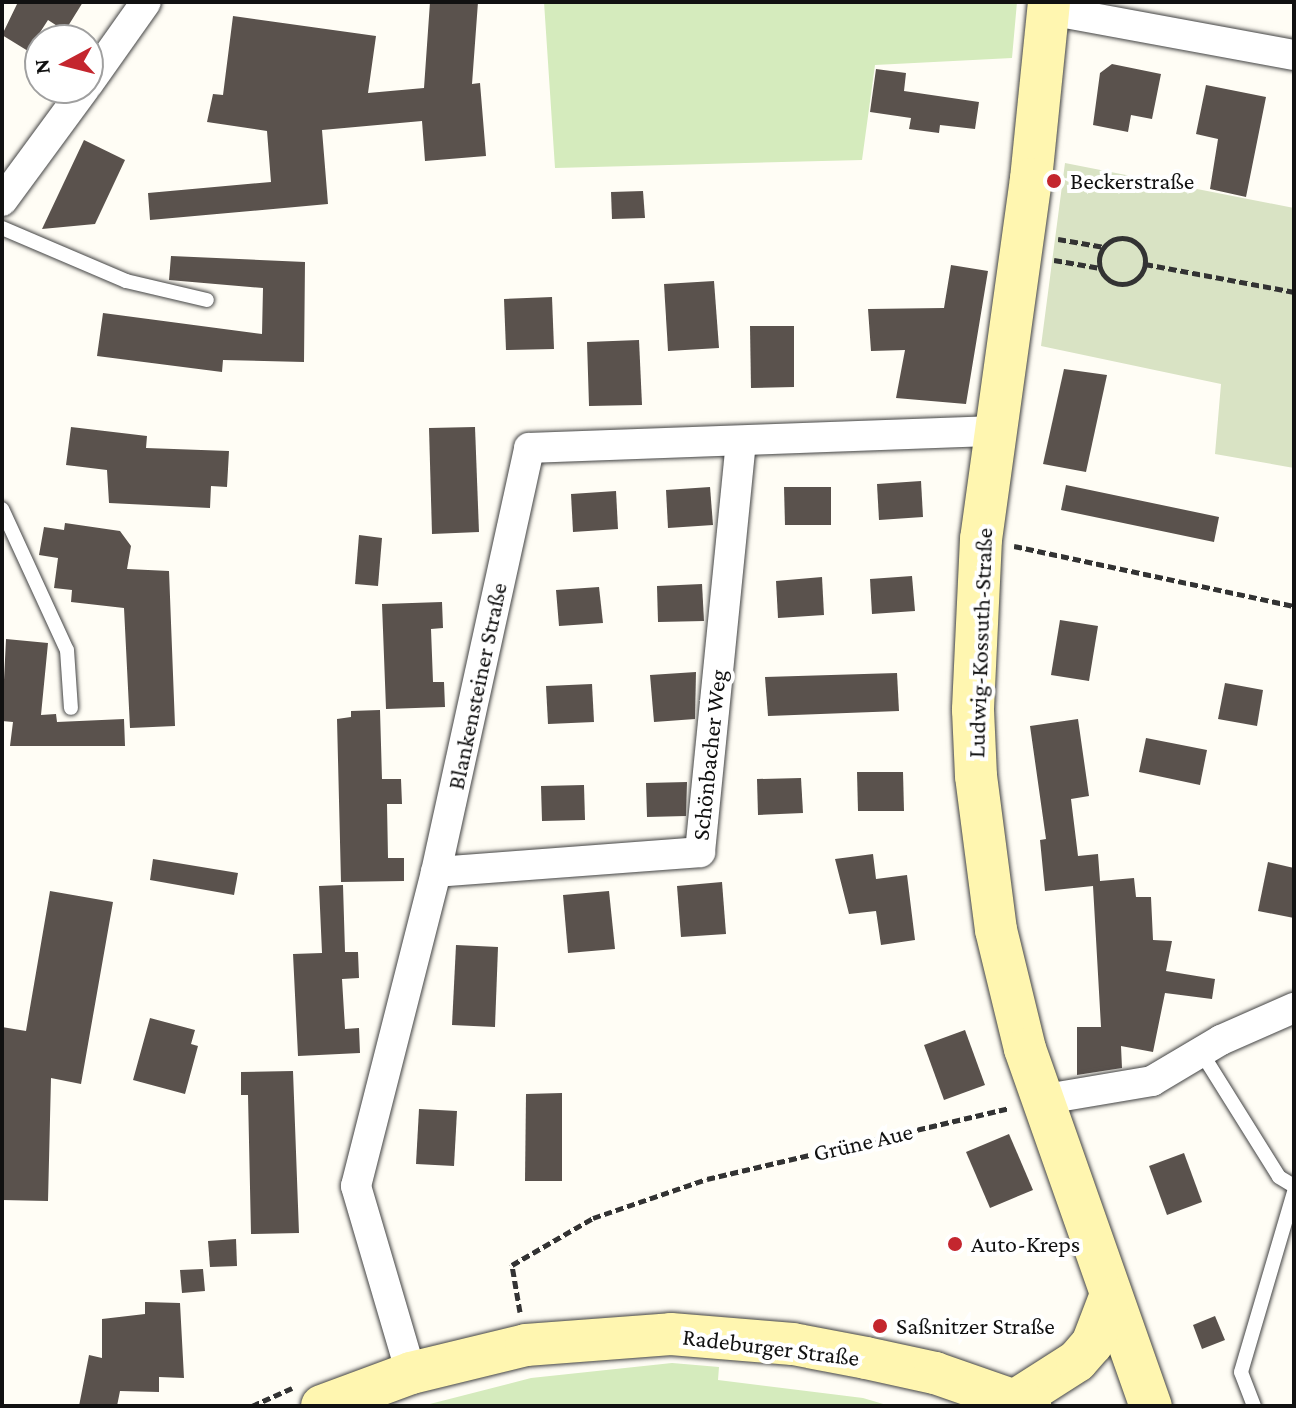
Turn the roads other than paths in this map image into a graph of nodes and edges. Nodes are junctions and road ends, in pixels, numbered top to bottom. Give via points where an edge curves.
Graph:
1 (146, 2) edge
2 (1049, 6) edge
3 (1294, 55) edge
4 (104, 61) edge
5 (73, 104) edge
6 (2, 201) edge
7 (2, 228) edge
8 (207, 300) dead end
9 (995, 431) junction
10 (741, 442) junction
11 (2, 509) edge
12 (71, 708) dead end
13 (436, 872) junction
14 (1294, 1008) edge
15 (1201, 1052) junction
16 (1040, 1100) junction
17 (1294, 1186) edge
18 (1294, 1192) edge
19 (1110, 1297) junction
20 (411, 1373) junction
21 (1023, 1403) edge
22 (322, 1406) edge
23 (1151, 1406) edge
24 (1254, 1406) edge

1 - 4 street
2 - 3 street
2 - 9 street, Ludwig-Kossuth-Straße
5 - 6 street
7 - 8 lane via 126,281
9 - 10 street, Blankensteiner Straße
9 - 16 street, Ludwig-Kossuth-Straße via 981,539 973,710 981,837 1003,959
10 - 13 street, Blankensteiner Straße via 529,448
10 - 13 street, Schönbacher Weg via 700,852
11 - 12 lane via 67,650
13 - 20 street, Blankensteiner Straße via 356,1186
14 - 15 street
15 - 16 street via 1138,1086
15 - 17 lane via 1279,1177
16 - 19 street, Ludwig-Kossuth-Straße
18 - 24 lane via 1241,1372
19 - 21 street via 1092,1344
19 - 23 street, Ludwig-Kossuth-Straße
20 - 21 street, Radeburger Straße via 526,1345 635,1335 723,1336 866,1358
20 - 22 street, Radeburger Straße

